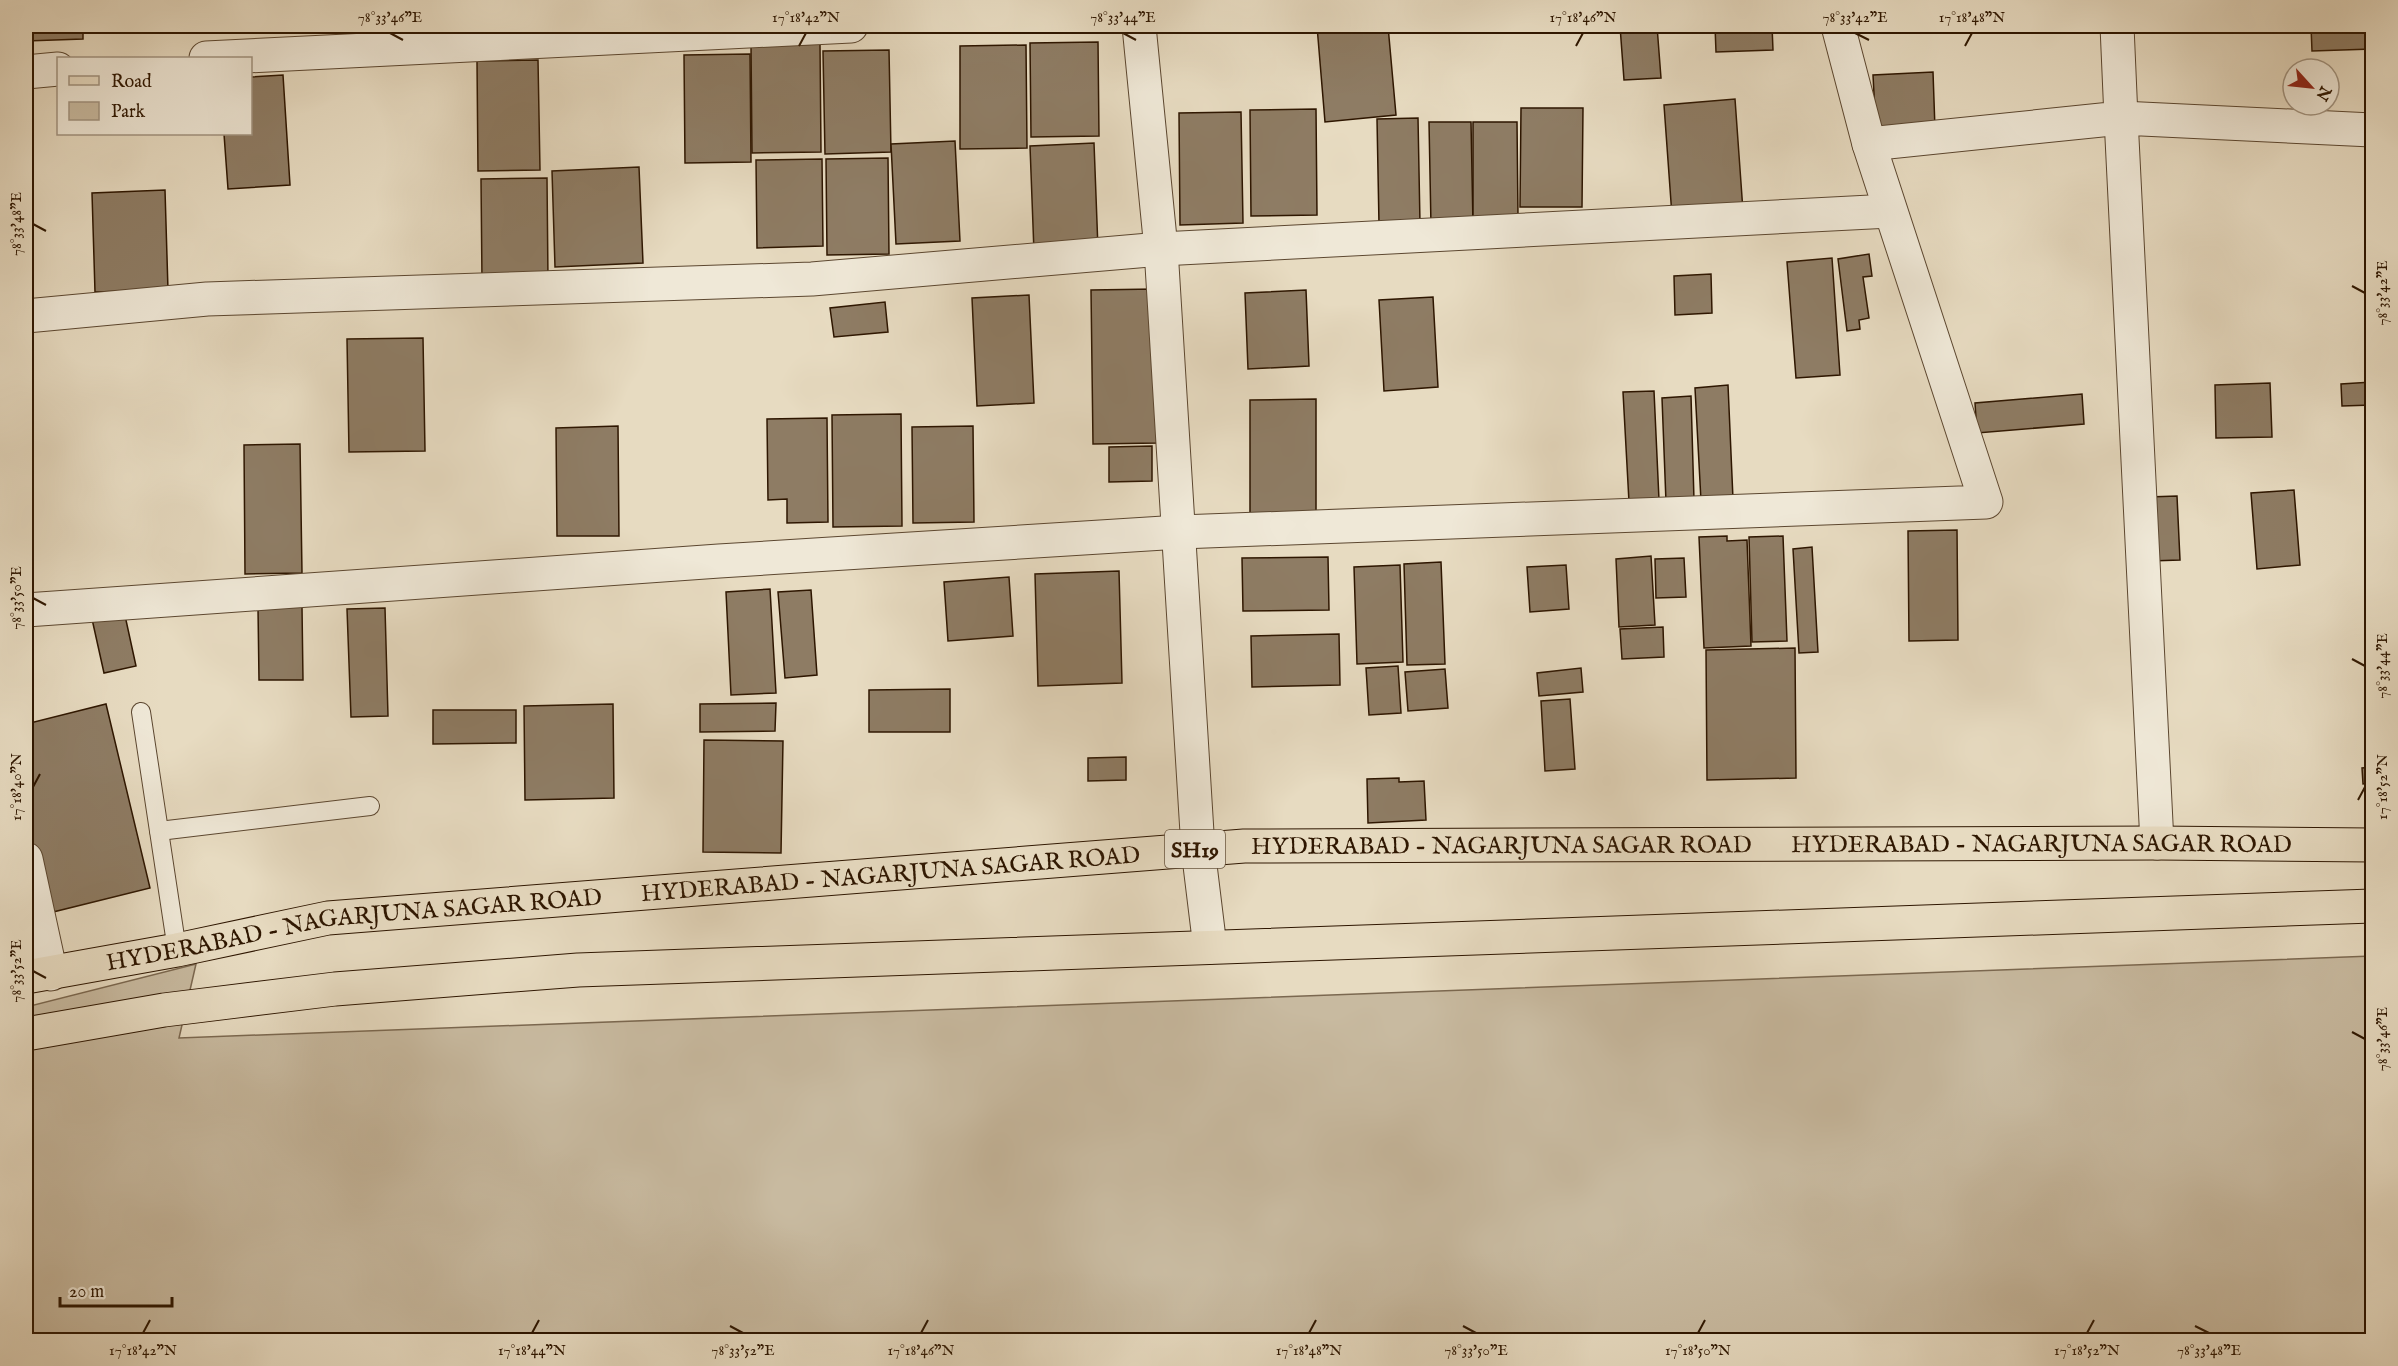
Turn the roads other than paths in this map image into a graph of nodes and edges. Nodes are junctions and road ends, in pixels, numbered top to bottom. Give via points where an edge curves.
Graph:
1 (851, 26) edge
2 (1139, 26) edge
3 (1838, 26) edge
4 (2117, 26) edge
5 (226, 57) edge
6 (57, 69) edge
7 (26, 72) edge
8 (2121, 118) junction
9 (2373, 130) edge
10 (1869, 144) junction
11 (1890, 211) junction
12 (1161, 249) junction
13 (26, 316) edge
14 (1180, 532) junction
15 (26, 610) edge
16 (141, 712) dead end
17 (370, 806) dead end
18 (159, 831) junction
19 (2157, 843) junction
20 (2373, 845) edge
21 (1198, 849) junction
22 (26, 859) edge
23 (2373, 906) edge
24 (1210, 947) junction
25 (177, 950) junction
26 (38, 975) edge
27 (26, 1034) edge

1 - 5 street
2 - 12 street
3 - 10 street
4 - 8 street
6 - 7 street
8 - 9 street
8 - 10 street
8 - 19 street
10 - 11 street
11 - 12 street
11 - 14 street via 1986,502
12 - 13 street via 812,279 207,299
12 - 14 street
14 - 15 street
14 - 21 street
16 - 18 lane
17 - 18 lane
18 - 25 lane
19 - 20 main road, HYDERABAD - NAGARJUNA SAGAR ROAD / SH19
19 - 21 main road, HYDERABAD - NAGARJUNA SAGAR ROAD / SH19
21 - 24 street
21 - 25 main road, HYDERABAD - NAGARJUNA SAGAR ROAD / SH19 via 328,918
22 - 26 street
23 - 24 main road
24 - 27 main road via 578,970 335,989 164,1010
25 - 26 main road, HYDERABAD - NAGARJUNA SAGAR ROAD / SH19

